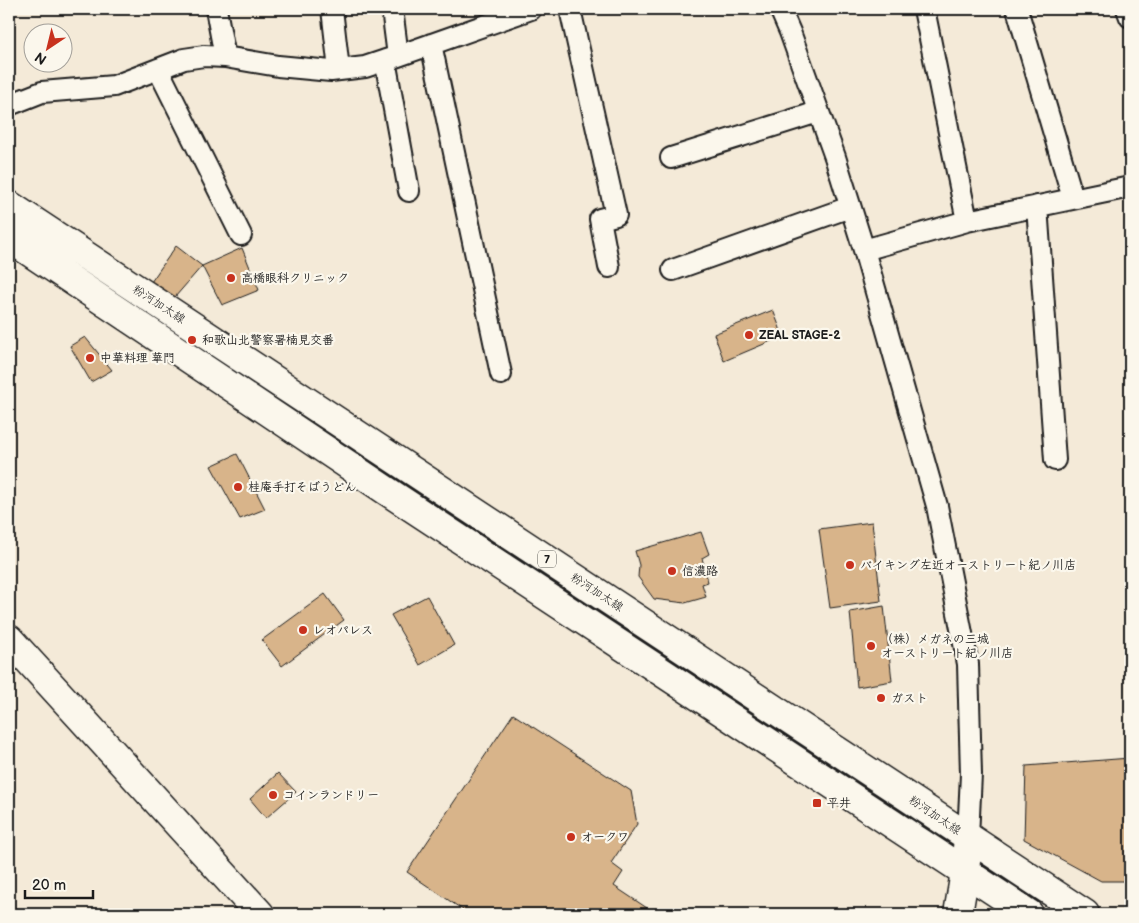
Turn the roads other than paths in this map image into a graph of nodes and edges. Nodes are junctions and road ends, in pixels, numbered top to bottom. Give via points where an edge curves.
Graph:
1 (216, 9) edge
2 (332, 9) edge
3 (392, 9) edge
4 (570, 9) edge
5 (780, 9) edge
6 (924, 9) edge
7 (1018, 9) edge
8 (1127, 9) edge
9 (523, 10) edge
10 (1130, 17) edge
11 (431, 44) junction
12 (226, 57) junction
13 (391, 58) junction
14 (158, 69) junction
15 (339, 70) junction
16 (9, 105) edge
17 (818, 112) junction
18 (670, 158) dead end
19 (1130, 187) edge
20 (409, 190) dead end
21 (1074, 198) junction
22 (9, 205) edge
23 (850, 206) junction
24 (1037, 206) junction
25 (967, 221) junction
26 (241, 235) dead end
27 (9, 238) edge
28 (864, 250) junction
29 (610, 267) dead end
30 (673, 270) dead end
31 (501, 374) dead end
32 (1055, 460) dead end
33 (9, 640) edge
34 (968, 837) junction
35 (965, 872) junction
36 (250, 911) edge
37 (958, 914) edge
38 (1029, 914) edge
39 (1085, 914) edge

1 - 12 street
2 - 15 street
3 - 13 street
4 - 29 street via 616,215 600,219
5 - 17 street
6 - 25 street
7 - 21 street
8 - 10 street
9 - 11 street
11 - 13 street
11 - 31 street
12 - 14 street via 184,59
12 - 15 street via 278,66
13 - 15 street via 365,67
13 - 20 street
14 - 16 street via 114,86 42,92
14 - 26 street
17 - 18 street
17 - 23 street
19 - 21 street
21 - 24 street
22 - 34 main road, 粉河加太線 / 7
23 - 28 street
23 - 30 street
24 - 25 street
24 - 32 street
25 - 28 street
27 - 35 main road
28 - 34 street via 937,506 968,664 971,774
33 - 36 main road
34 - 35 main road
34 - 39 main road, 粉河加太線 / 7
35 - 37 main road
35 - 38 main road

